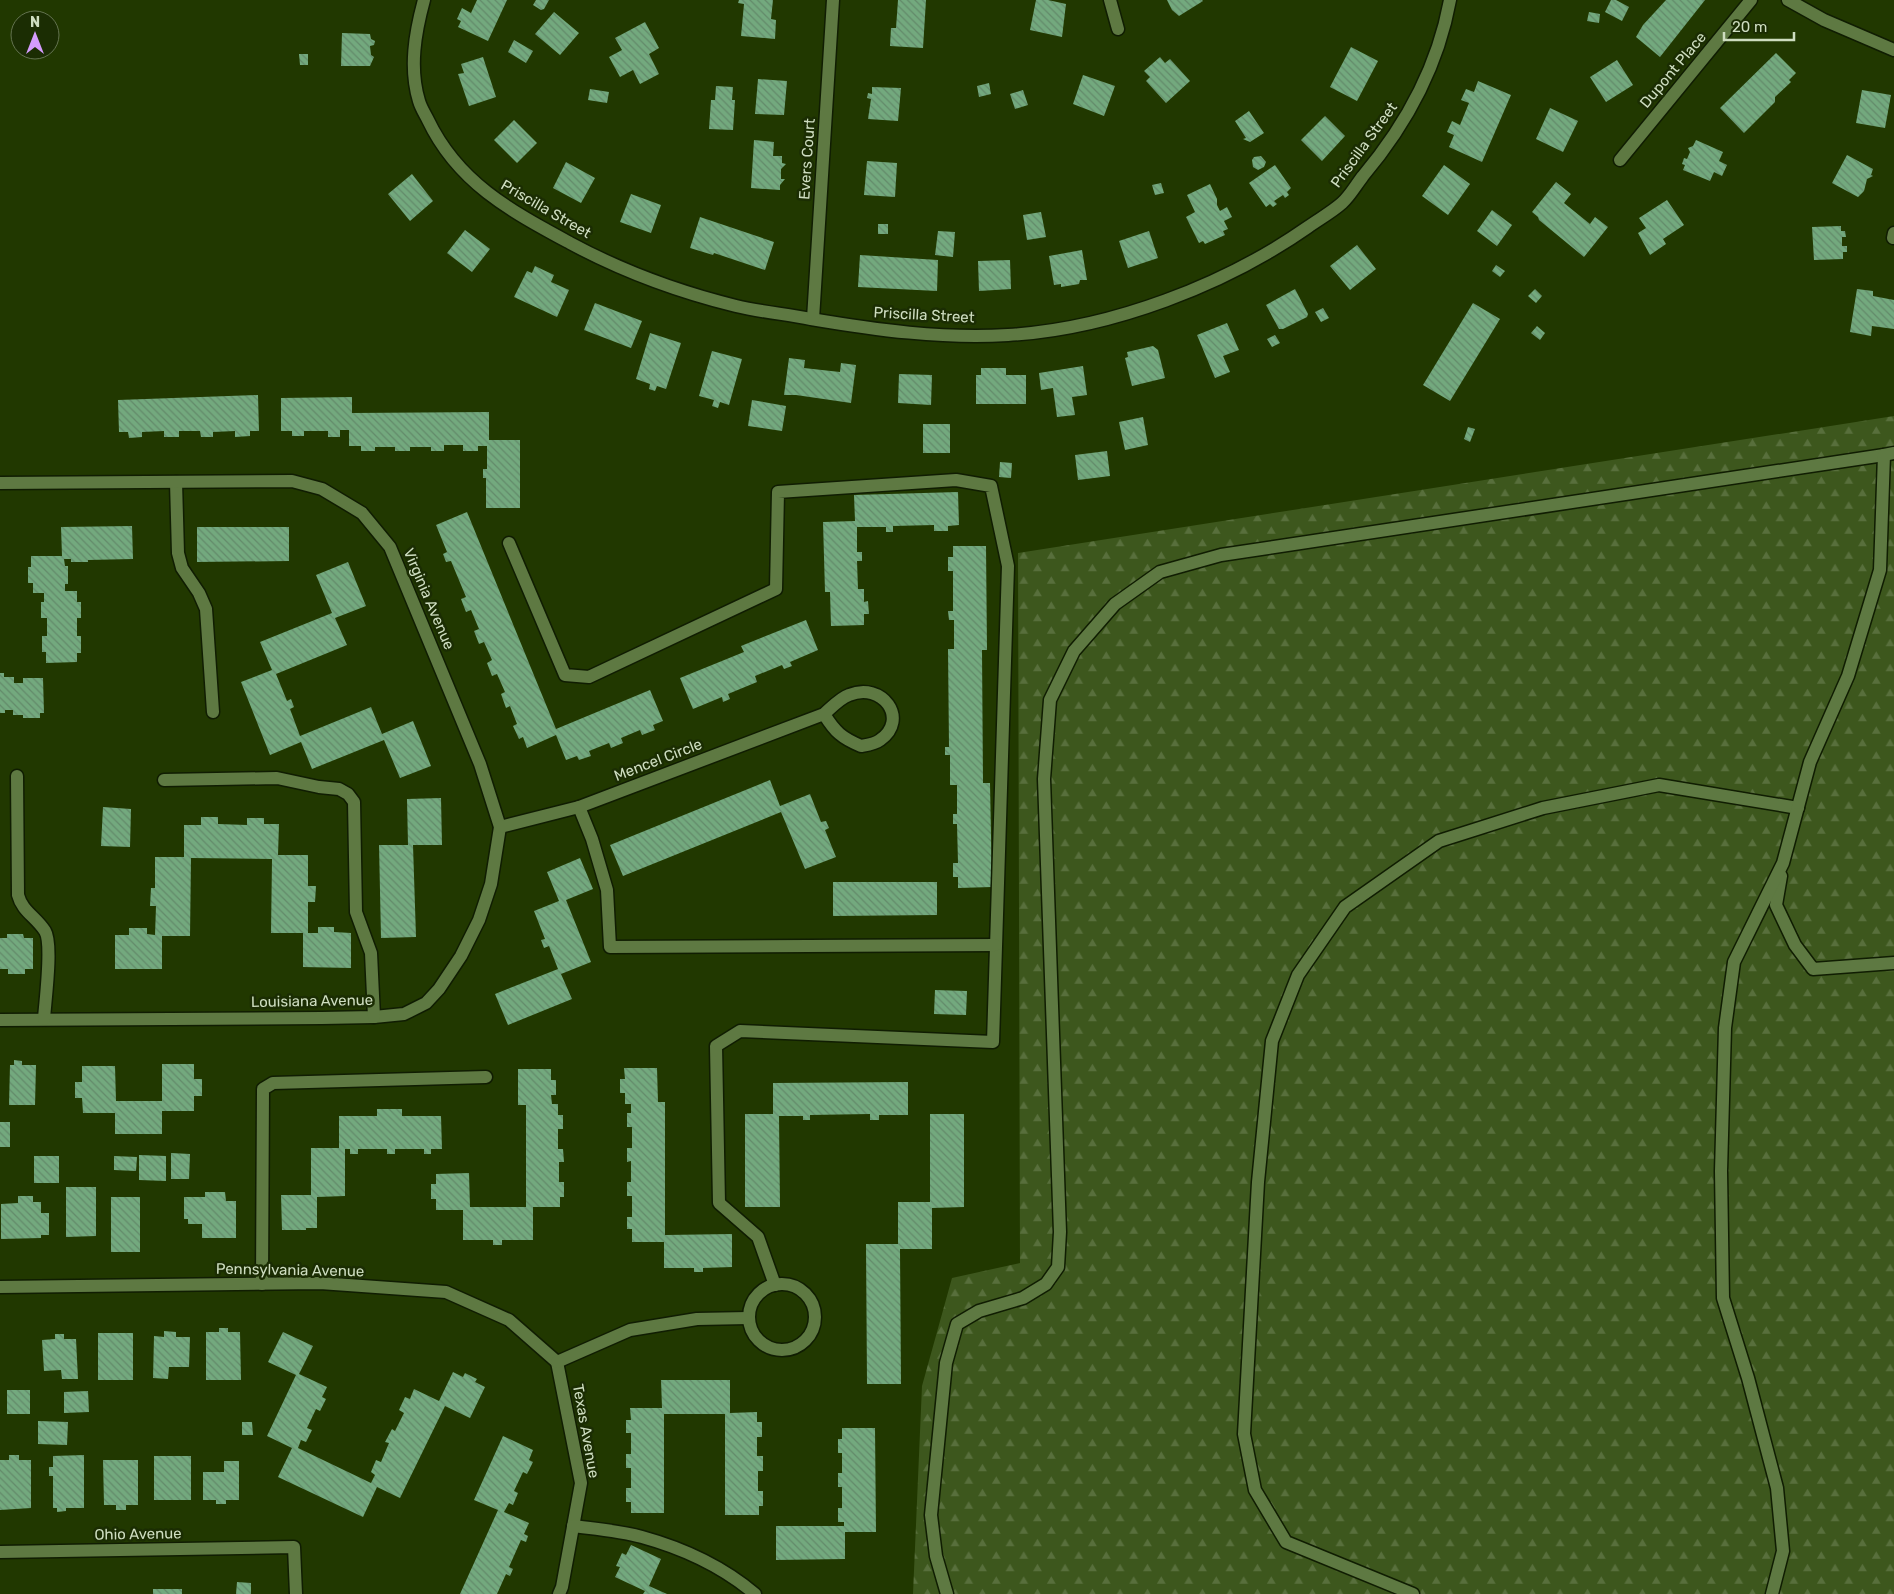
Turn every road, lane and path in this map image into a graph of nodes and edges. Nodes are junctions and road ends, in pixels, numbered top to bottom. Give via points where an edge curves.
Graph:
1 (424, 0) edge
2 (833, 0) edge
3 (1110, 0) edge
4 (1450, 0) edge
5 (1751, 0) edge
6 (1788, 0) edge
7 (1118, 29) dead end
8 (1894, 50) edge
9 (1620, 160) dead end
10 (813, 319) junction
11 (1889, 454) edge
12 (176, 482) junction
13 (0, 483) edge
14 (509, 542) dead end
15 (213, 712) dead end
16 (824, 714) junction
17 (17, 776) dead end
18 (164, 780) dead end
19 (579, 807) junction
20 (1798, 808) junction
21 (500, 826) junction
22 (1783, 863) junction
23 (995, 945) junction
24 (1894, 963) edge
25 (374, 1017) junction
26 (44, 1019) junction
27 (0, 1020) edge
28 (486, 1077) dead end
29 (262, 1284) junction
30 (775, 1285) junction
31 (0, 1287) edge
32 (748, 1318) junction
33 (557, 1362) junction
34 (573, 1526) junction
35 (0, 1552) edge
36 (296, 1594) edge
37 (559, 1594) edge
38 (755, 1594) edge
39 (947, 1594) edge
40 (1413, 1594) edge
41 (1772, 1594) edge

1 - 10 street, Priscilla Street via 414,50 419,102 448,155 474,183 519,216 589,253 676,289 740,307
2 - 10 street, Evers Court
3 - 7 street
4 - 10 street, Priscilla Street via 1430,70 1408,113 1378,159 1342,203 1288,241 1222,278 1128,313 1057,329 1008,335 936,335 860,328
5 - 9 street, Dupont Place
6 - 8 street via 1824,20
11 - 20 street via 1880,570 1848,676 1810,762
11 - 39 street via 1221,555 1160,572 1115,604 1074,651 1050,700 1044,779 1060,1222 1058,1267 1046,1284 1024,1298 979,1311 957,1324 946,1363 931,1515 936,1556
12 - 13 street, Virginia Avenue
12 - 15 street via 178,553 182,568 200,593 206,609
12 - 21 street, Virginia Avenue via 292,481 322,489 362,513 390,547 480,764
14 - 23 street via 565,675 589,678 776,590 778,492 956,480 991,486 1008,566
16 - 16 street, Mencel Circle via 847,695 866,691 885,698 893,712 891,729 879,741 861,746 834,731
16 - 19 street, Mencel Circle
17 - 26 street via 18,895 20,904 46,933 48,962
18 - 25 street via 277,778 339,789 348,794 354,802 356,912 370,953
19 - 21 street, Mencel Circle
19 - 23 street via 607,890 610,947
20 - 22 street
20 - 40 street via 1659,786 1543,808 1438,841 1345,907 1298,975 1272,1041 1258,1182 1244,1434 1255,1490 1286,1542
21 - 25 street, Louisiana Avenue via 485,902 472,934 439,989 426,1003 404,1014
22 - 24 street via 1776,905 1795,945 1813,968
22 - 41 street via 1734,962 1725,1028 1721,1171 1723,1298 1777,1488 1783,1551
23 - 30 street via 993,1042 740,1031 716,1046 720,1203 758,1237
25 - 26 street, Louisiana Avenue
26 - 27 street, Louisiana Avenue
28 - 29 street via 273,1083 263,1089
29 - 31 street, Pennsylvania Avenue
29 - 33 street, Pennsylvania Avenue via 320,1284 446,1292 508,1320
30 - 32 street via 758,1294
30 - 32 street via 795,1286 806,1293 813,1304 816,1317 806,1341 782,1351 769,1348 758,1341
32 - 33 street via 697,1319 630,1330
33 - 34 street, Texas Avenue via 581,1483
34 - 37 street, Texas Avenue
34 - 38 street via 642,1537 691,1554 739,1580
35 - 36 street, Ohio Avenue via 294,1547

